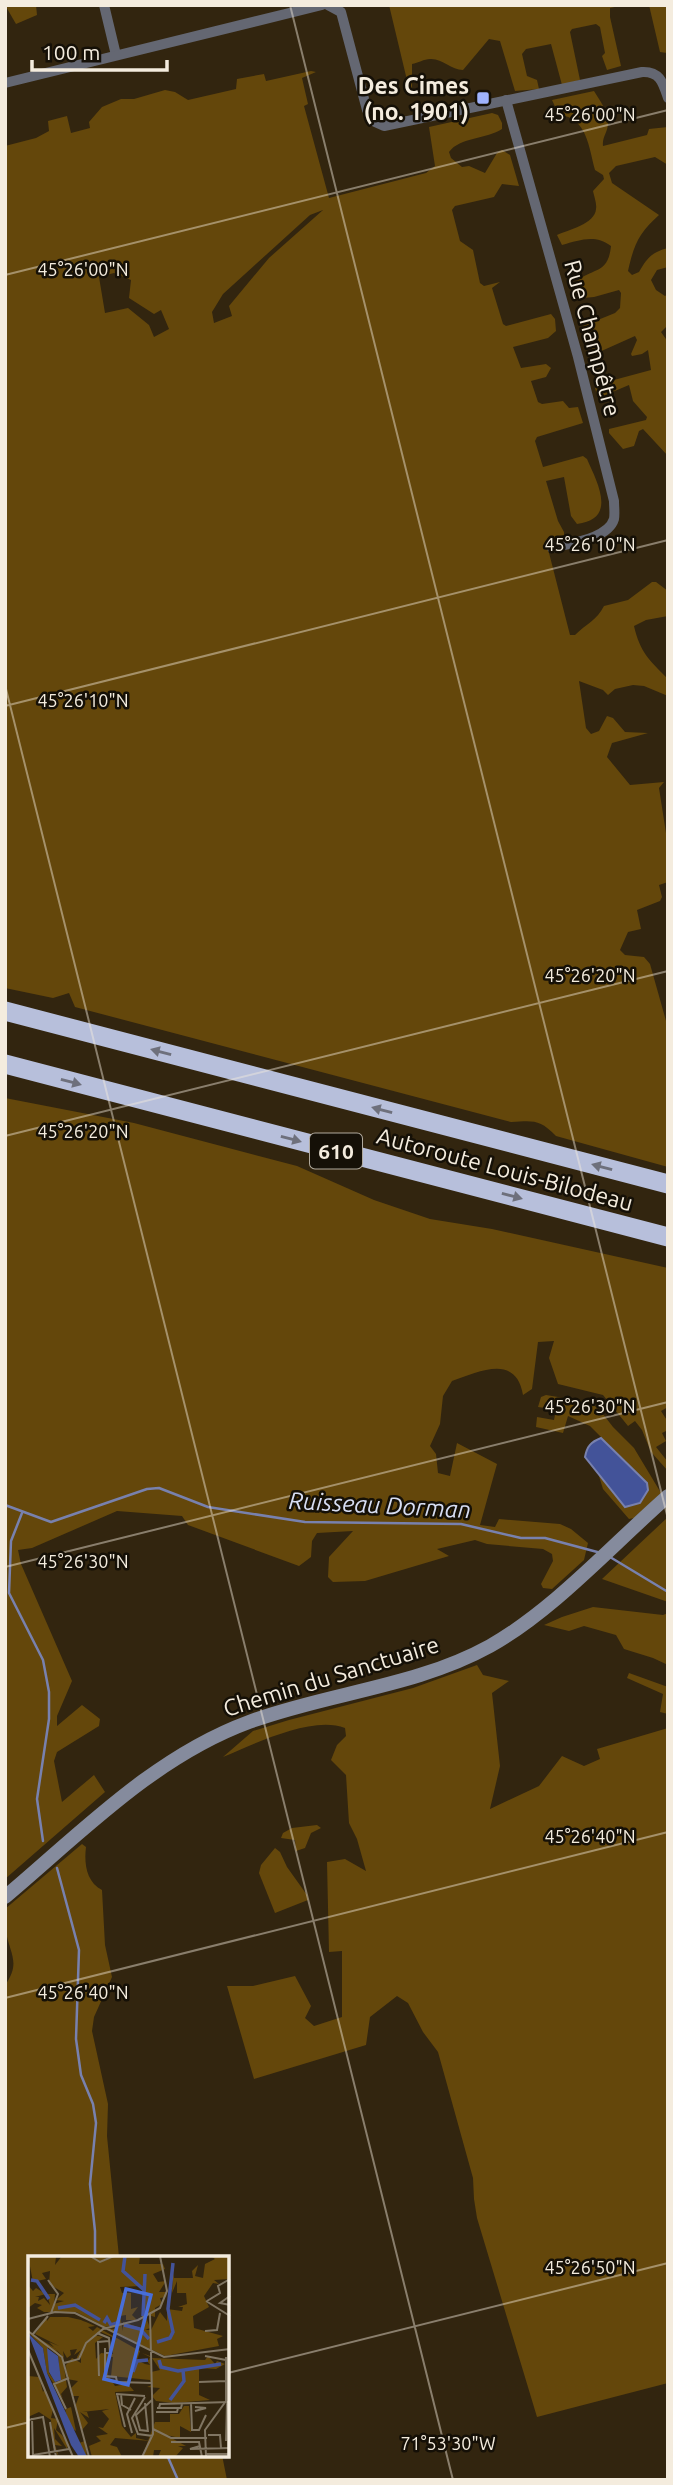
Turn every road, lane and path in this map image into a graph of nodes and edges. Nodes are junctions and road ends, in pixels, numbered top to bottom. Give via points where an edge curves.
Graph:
1 (104, 5) edge
2 (264, 5) edge
3 (322, 5) edge
4 (328, 5) edge
5 (267, 18) junction
6 (116, 55) junction
7 (5, 83) edge
8 (668, 98) edge
9 (506, 100) junction
10 (552, 548) dead end
11 (5, 1011) edge
12 (5, 1064) edge
13 (668, 1184) edge
14 (668, 1237) edge
15 (668, 1496) edge
16 (5, 1897) edge

1 - 6 street
2 - 5 street
3 - 5 street
4 - 9 street via 341,12 367,110 375,122 394,125
5 - 6 street
6 - 7 street
8 - 9 street via 662,80 650,71
9 - 10 street, Rue Champêtre via 614,501 614,520 605,531
13 -> 11 highway, Autoroute Louis-Bilodeau / 610
12 -> 14 highway, Autoroute Louis-Bilodeau / 610
15 - 16 street, Chemin du Sanctuaire via 502,1639 409,1678 318,1700 223,1732 178,1756 137,1786

